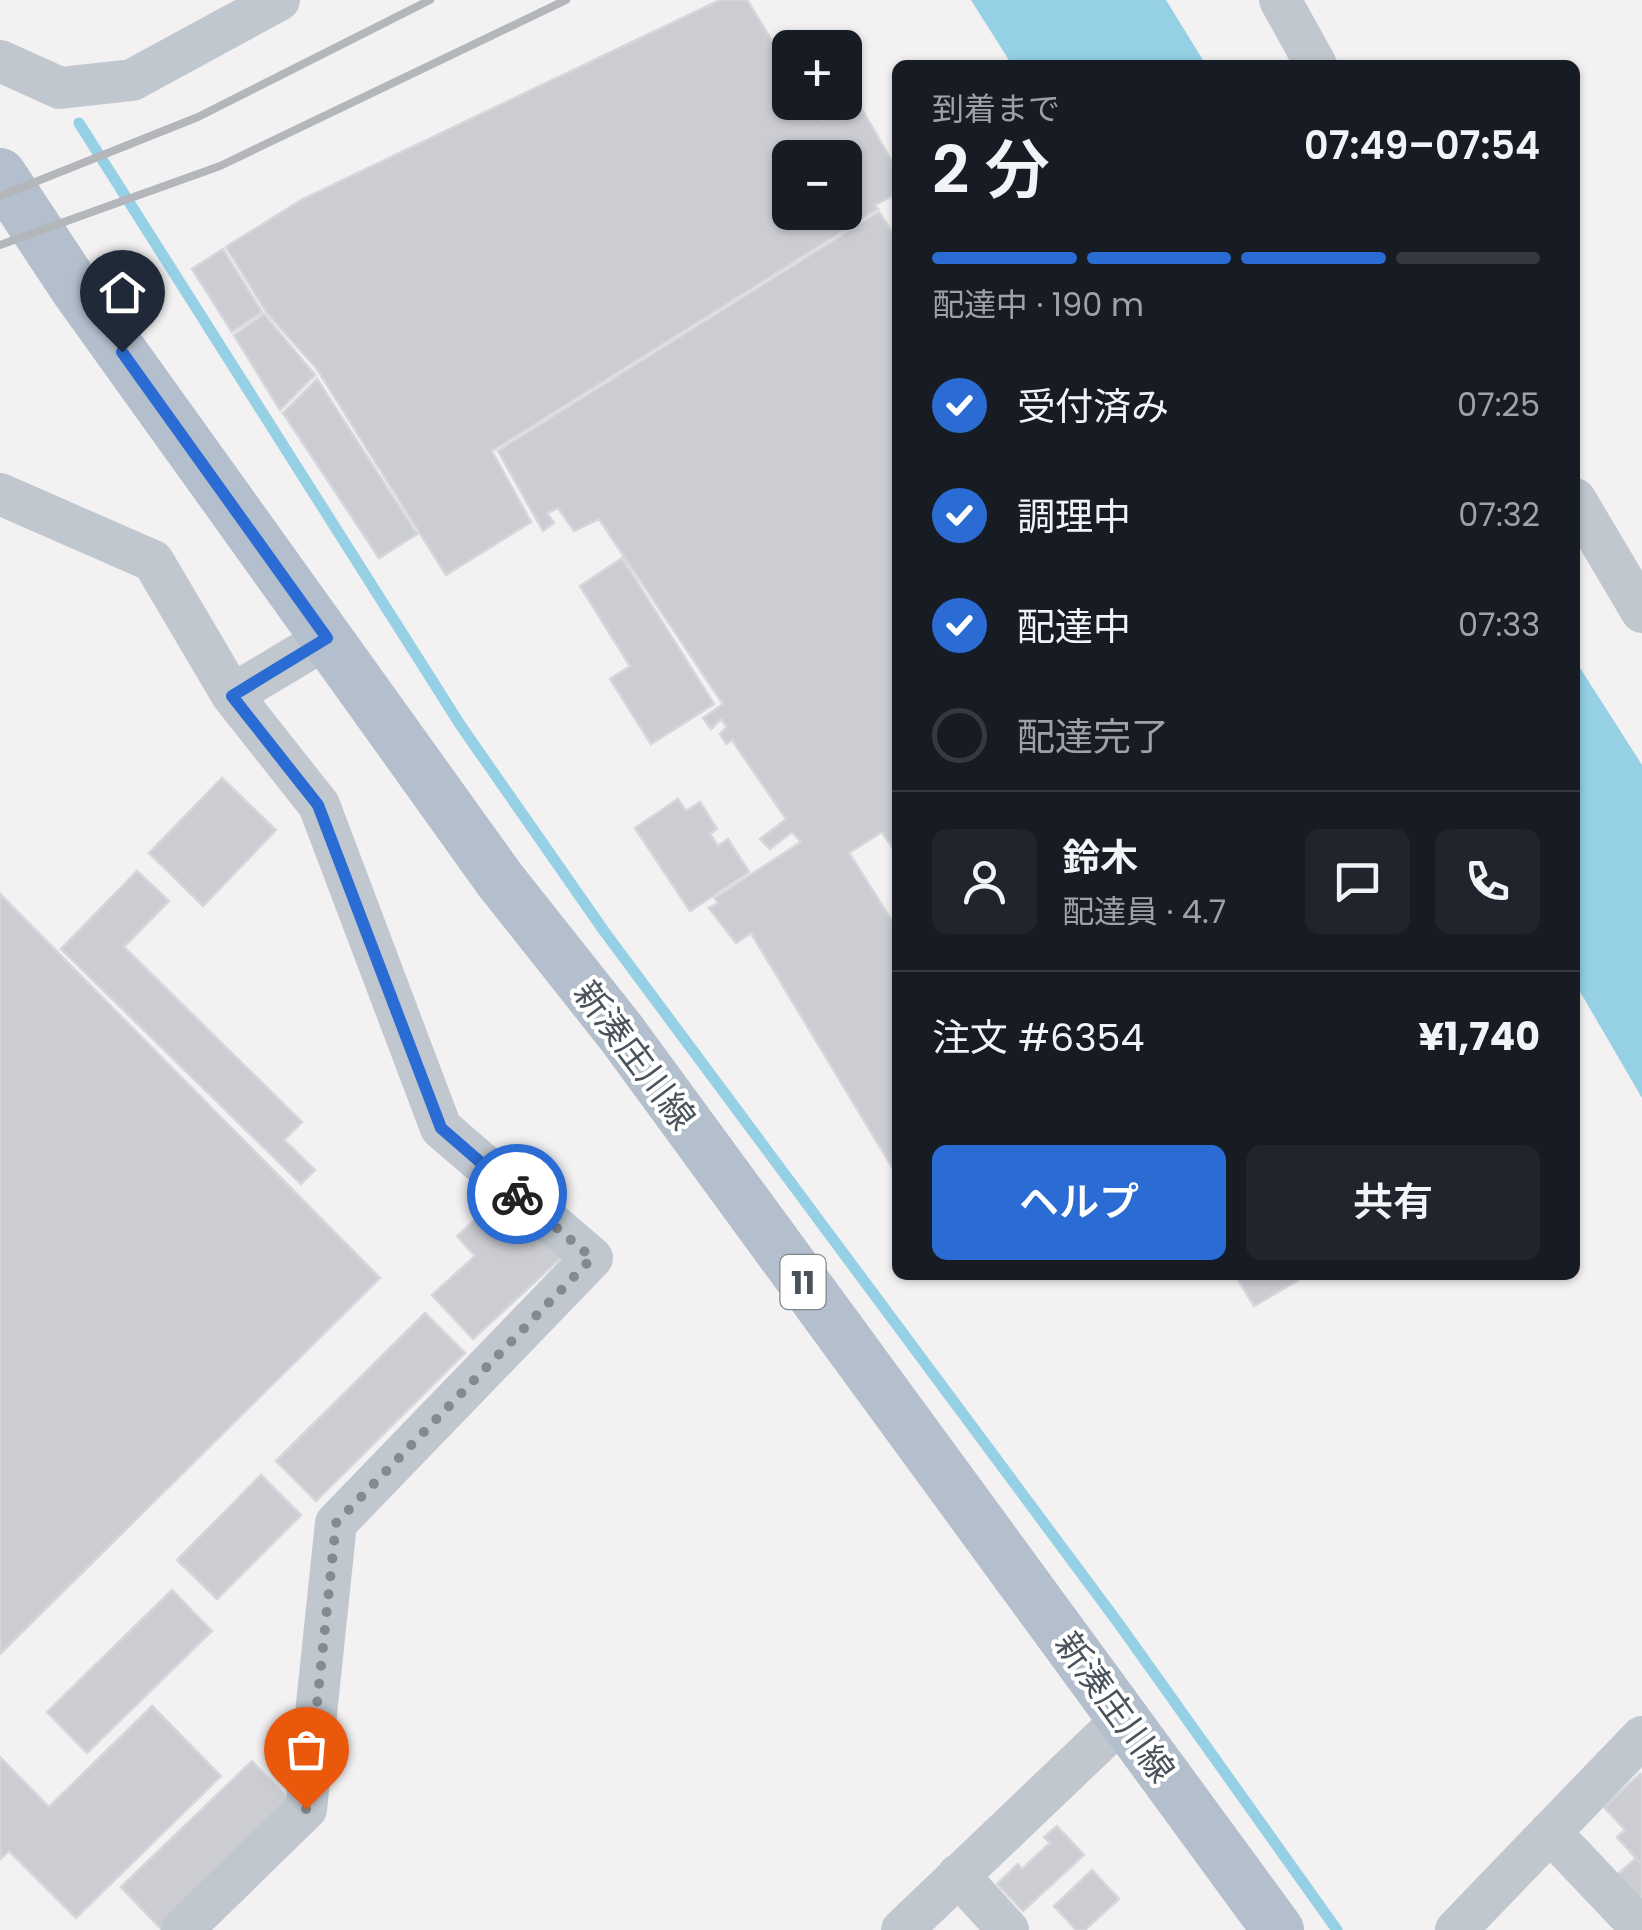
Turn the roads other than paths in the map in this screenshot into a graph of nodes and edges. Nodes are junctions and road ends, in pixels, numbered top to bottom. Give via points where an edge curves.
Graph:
1 (279, 0) edge
2 (1280, 0) edge
3 (1313, 60) edge
4 (0, 61) edge
5 (0, 174) edge
6 (0, 494) edge
7 (1580, 508) edge
8 (1642, 612) edge
9 (327, 638) junction
10 (232, 696) junction
11 (1123, 1719) junction
12 (1642, 1737) edge
13 (1550, 1832) junction
14 (958, 1875) junction
15 (1642, 1929) edge
16 (182, 1930) edge
17 (902, 1930) edge
18 (1008, 1930) edge
19 (1278, 1930) edge
20 (1456, 1930) edge

1 - 4 street via 132,80 60,88
2 - 3 street
5 - 9 main road, 新湊庄川線 / 11
6 - 10 street via 153,561
7 - 8 street
9 - 10 street
9 - 11 main road, 新湊庄川線 / 11
10 - 16 street via 318,805 441,1128 592,1258 336,1523 306,1809
11 - 14 street
11 - 19 main road, 新湊庄川線 / 11
12 - 13 street
13 - 15 street
13 - 20 street
14 - 17 street
14 - 18 street

